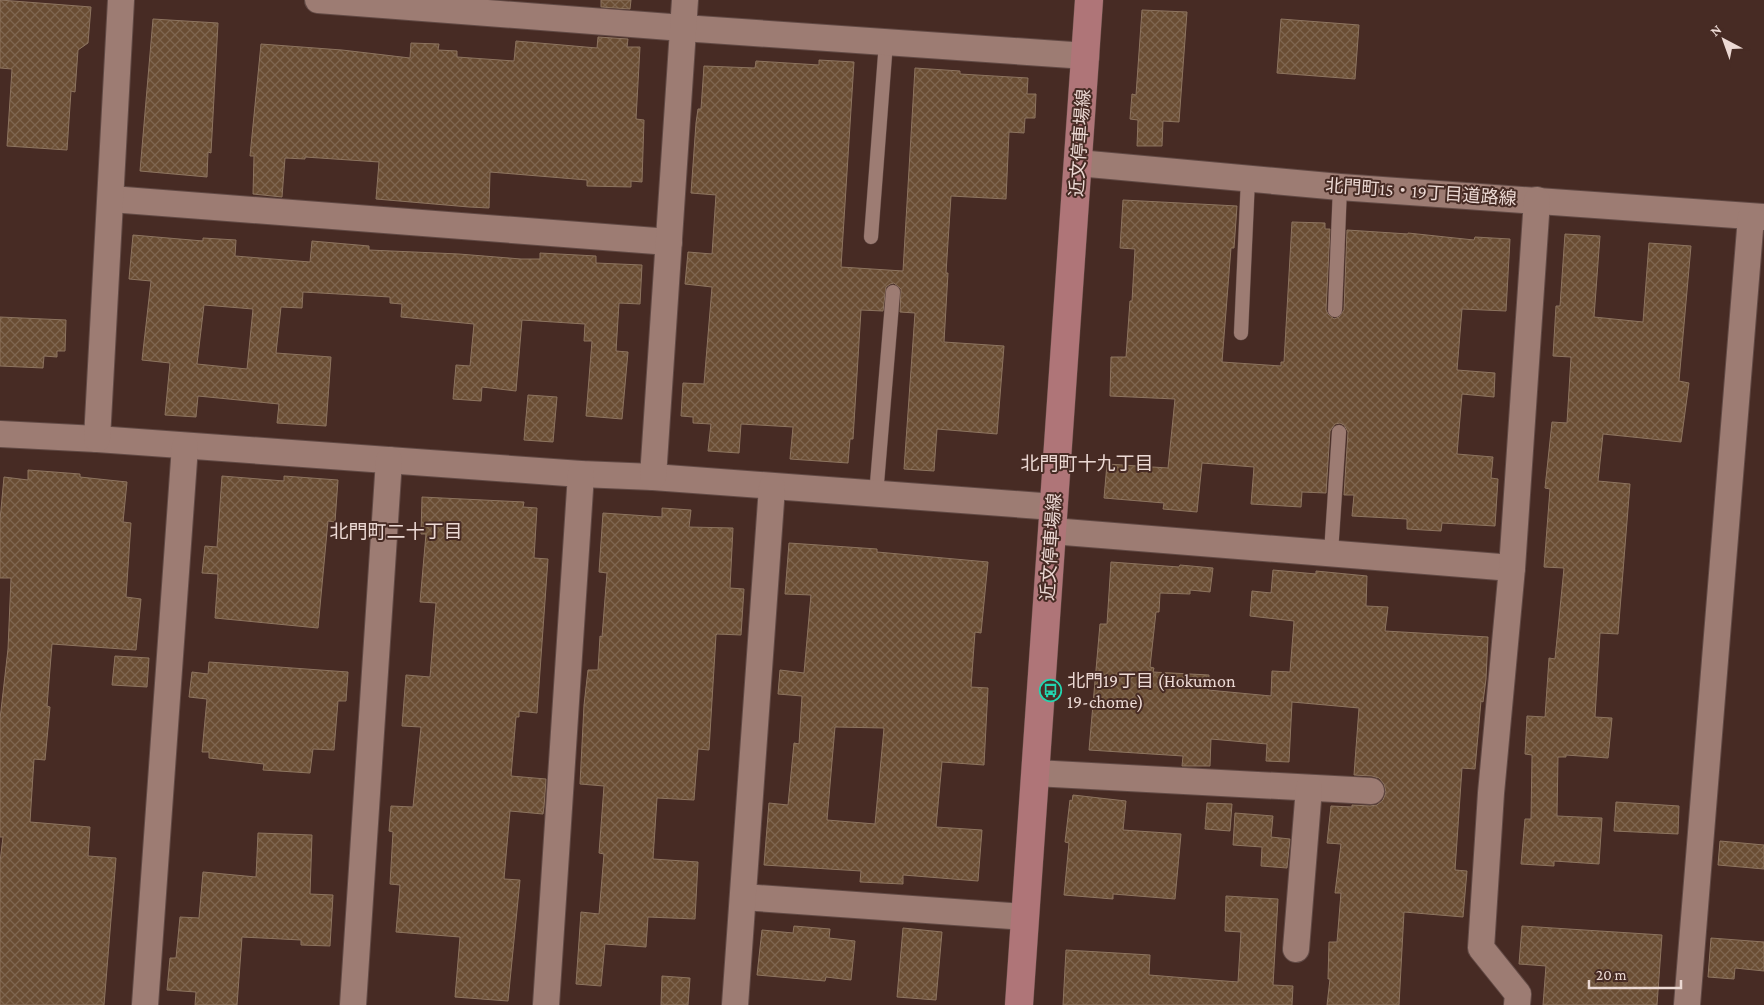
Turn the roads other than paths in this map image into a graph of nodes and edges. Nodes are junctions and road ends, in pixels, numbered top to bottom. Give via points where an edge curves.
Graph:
1 (121, 0) edge
2 (318, 0) edge
3 (684, 0) edge
4 (1090, 0) edge
5 (683, 28) junction
6 (886, 42) junction
7 (1086, 56) junction
8 (1078, 163) junction
9 (1248, 179) junction
10 (1340, 187) junction
11 (111, 199) junction
12 (1537, 200) junction
13 (1758, 217) edge
14 (871, 237) dead end
15 (669, 242) junction
16 (893, 292) dead end
17 (1335, 310) dead end
18 (1242, 333) dead end
19 (1339, 432) dead end
20 (0, 434) edge
21 (97, 439) junction
22 (185, 446) junction
23 (389, 460) junction
24 (581, 474) junction
25 (653, 477) junction
26 (772, 487) junction
27 (876, 495) junction
28 (1053, 519) junction
29 (1331, 553) junction
30 (1512, 568) junction
31 (1035, 773) junction
32 (1309, 788) junction
33 (1371, 791) dead end
34 (743, 897) junction
35 (1025, 917) junction
36 (1296, 949) dead end
37 (145, 1005) edge
38 (353, 1005) edge
39 (546, 1005) edge
40 (735, 1005) edge
41 (1019, 1005) edge
42 (1517, 1005) edge
43 (1687, 1005) edge

1 - 11 street
2 - 5 street
3 - 5 street
4 - 7 main road, 近文停車場線
5 - 6 street
5 - 15 street
6 - 7 street
6 - 14 lane
7 - 8 main road, 近文停車場線
8 - 9 street, 北門町15・19丁目道路線
8 - 28 main road, 近文停車場線
9 - 10 street, 北門町15・19丁目道路線
9 - 18 lane
10 - 12 street, 北門町15・19丁目道路線
10 - 17 lane
11 - 15 street
11 - 21 street
12 - 13 street, 北門町15・19丁目道路線
12 - 30 street
13 - 43 street
15 - 25 street
16 - 27 lane
19 - 29 lane
20 - 21 street
21 - 22 street
22 - 23 street
22 - 37 street
23 - 24 street
23 - 38 street
24 - 25 street
24 - 39 street
25 - 26 street
26 - 27 street
26 - 34 street
27 - 28 street
28 - 29 street
28 - 31 main road, 近文停車場線
29 - 30 street
30 - 42 street via 1481,948 1518,994
31 - 32 street
31 - 35 main road, 近文停車場線
32 - 33 street
32 - 36 street
34 - 35 street
34 - 40 street
35 - 41 main road, 近文停車場線

